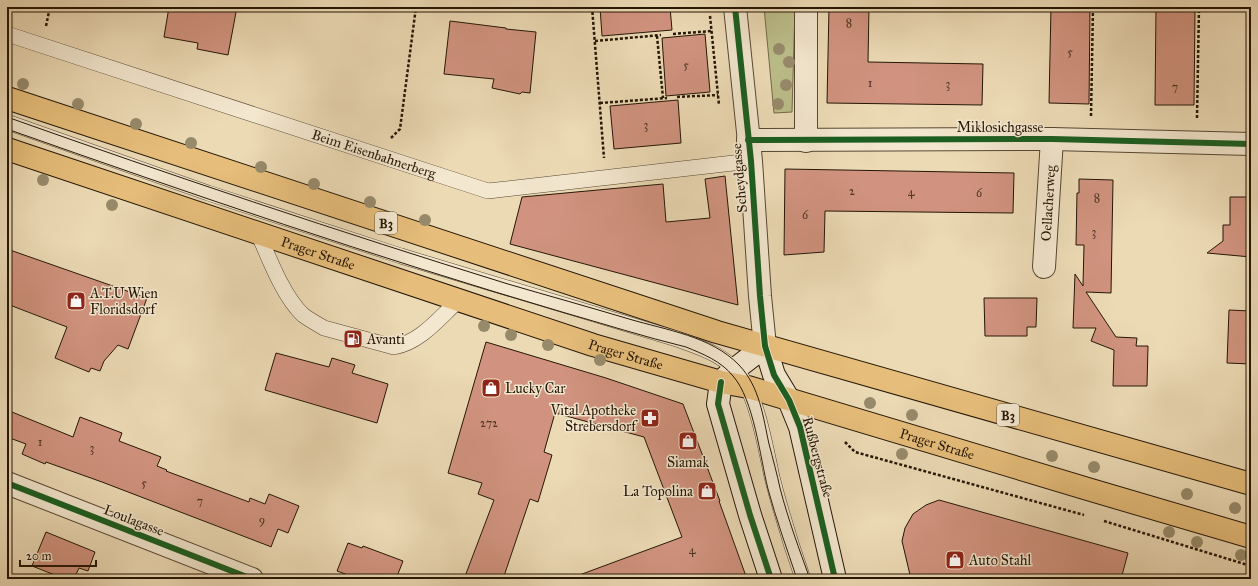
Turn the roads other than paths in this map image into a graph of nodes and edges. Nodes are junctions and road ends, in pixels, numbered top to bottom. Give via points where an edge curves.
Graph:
1 (735, 7) edge
2 (806, 7) edge
3 (7, 34) edge
4 (7, 98) edge
5 (7, 122) edge
6 (1052, 139) junction
7 (806, 140) junction
8 (1251, 144) edge
9 (7, 149) edge
10 (750, 150) junction
11 (258, 233) junction
12 (1044, 267) dead end
13 (459, 300) junction
14 (765, 346) junction
15 (728, 375) junction
16 (748, 387) junction
17 (789, 400) junction
18 (7, 483) edge
19 (1251, 484) edge
20 (1251, 537) edge
21 (252, 579) edge
22 (771, 579) edge
23 (803, 579) edge
24 (835, 579) edge

1 - 10 street, Scheydgasse
2 - 7 street
3 - 10 lane, Beim Eisenbahnerberg via 488,191 606,177
4 - 14 main road, B3 via 676,319
5 - 15 lane via 208,193 401,256 709,350 720,357
6 - 7 street, Miklosichgasse
6 - 8 street, Miklosichgasse
6 - 12 street, Oellacherweg
7 - 10 street, Miklosichgasse
9 - 11 main road, Prager Straße
10 - 14 street, Scheydgasse
11 - 13 main road, Prager Straße
11 - 13 lane via 292,302 314,323 324,328 394,347 405,345 418,338
13 - 15 main road, Prager Straße via 593,345
14 - 15 street
14 - 17 street, Rußbergstraße via 774,375
14 - 19 main road, B3
15 - 16 main road, Prager Straße
15 - 22 street via 718,404
16 - 17 main road, Prager Straße
16 - 23 lane via 787,533
17 - 20 main road, Prager Straße
17 - 24 street, Rußbergstraße via 800,427
18 - 21 street, Loulagasse

